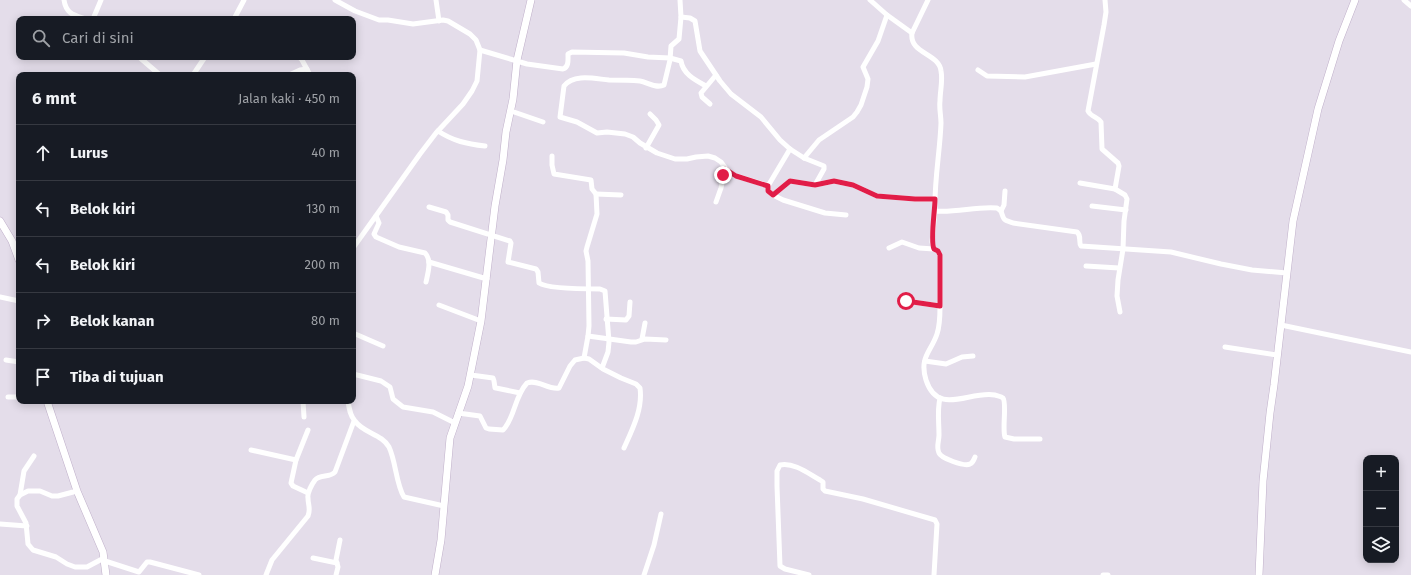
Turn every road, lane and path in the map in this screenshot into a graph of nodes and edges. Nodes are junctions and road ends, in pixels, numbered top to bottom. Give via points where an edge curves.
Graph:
1 (64, 0) edge
2 (100, 0) edge
3 (244, 0) edge
4 (335, 0) edge
5 (436, 0) edge
6 (531, 0) edge
7 (680, 0) edge
8 (870, 0) edge
9 (928, 0) edge
10 (1105, 0) edge
11 (1355, 0) edge
12 (1404, 0) edge
13 (1411, 6) edge
14 (887, 15) junction
15 (78, 16) edge
16 (94, 16) edge
17 (236, 16) edge
18 (681, 17) junction
19 (437, 22) junction
20 (912, 33) junction
21 (480, 50) junction
22 (670, 58) junction
23 (142, 60) edge
24 (203, 60) edge
25 (302, 60) edge
26 (517, 60) junction
27 (1096, 64) junction
28 (307, 69) junction
29 (978, 70) dead end
30 (156, 72) edge
31 (195, 72) edge
32 (295, 72) edge
33 (308, 72) edge
34 (716, 75) junction
35 (706, 86) junction
36 (710, 104) dead end
37 (511, 111) junction
38 (650, 114) dead end
39 (543, 122) dead end
40 (438, 131) junction
41 (485, 146) dead end
42 (646, 148) junction
43 (790, 149) junction
44 (552, 156) dead end
45 (804, 158) junction
46 (725, 169) junction
47 (1080, 183) dead end
48 (815, 185) junction
49 (768, 186) junction
50 (1115, 189) junction
51 (1005, 191) dead end
52 (596, 194) junction
53 (621, 194) dead end
54 (773, 195) junction
55 (935, 199) junction
56 (716, 202) dead end
57 (429, 206) dead end
58 (1092, 206) dead end
59 (1126, 210) junction
60 (935, 211) junction
61 (1001, 211) junction
62 (846, 215) dead end
63 (376, 216) junction
64 (0, 221) edge
65 (492, 236) junction
66 (15, 241) edge
67 (356, 244) edge
68 (889, 248) dead end
69 (934, 249) junction
70 (1123, 249) junction
71 (429, 262) junction
72 (1086, 266) dead end
73 (1119, 268) junction
74 (1287, 273) junction
75 (487, 279) junction
76 (426, 282) dead end
77 (588, 289) junction
78 (0, 297) edge
79 (16, 300) edge
80 (906, 301) dead end
81 (630, 302) dead end
82 (439, 305) dead end
83 (940, 306) junction
84 (1120, 312) dead end
85 (606, 319) junction
86 (481, 321) junction
87 (645, 323) dead end
88 (1281, 325) junction
89 (356, 334) edge
90 (588, 336) junction
91 (608, 339) junction
92 (642, 339) junction
93 (666, 340) dead end
94 (383, 346) dead end
95 (1225, 347) dead end
96 (1411, 352) edge
97 (973, 356) dead end
98 (1277, 356) junction
99 (584, 358) junction
100 (6, 360) dead end
101 (925, 361) junction
102 (16, 362) edge
103 (602, 368) junction
104 (356, 375) edge
105 (471, 375) junction
106 (520, 393) junction
107 (8, 397) dead end
108 (16, 397) edge
109 (940, 398) junction
110 (48, 404) edge
111 (303, 404) edge
112 (349, 404) edge
113 (458, 413) junction
114 (304, 416) dead end
115 (354, 421) junction
116 (455, 423) junction
117 (308, 430) dead end
118 (1040, 439) dead end
119 (624, 448) dead end
120 (251, 450) dead end
121 (34, 456) dead end
122 (975, 457) dead end
123 (296, 460) junction
124 (77, 491) junction
125 (308, 493) junction
126 (20, 495) junction
127 (444, 506) junction
128 (661, 514) dead end
129 (0, 524) edge
130 (27, 526) junction
131 (340, 540) dead end
132 (313, 558) dead end
133 (104, 559) junction
134 (337, 564) junction
135 (179, 573) edge
136 (106, 575) edge
137 (199, 575) edge
138 (266, 575) edge
139 (336, 575) edge
140 (435, 575) edge
141 (644, 575) edge
142 (809, 575) edge
143 (934, 575) edge
144 (1103, 575) edge
145 (1108, 575) edge
146 (1259, 575) edge

1 - 15 street via 65,7 70,13
2 - 16 street
3 - 17 street
4 - 19 street via 373,19 413,24
5 - 19 street
6 - 26 street
7 - 18 street
8 - 14 street
9 - 20 street
10 - 27 street via 1106,12
11 - 74 street via 1339,41 1316,116 1297,198
12 - 13 street
14 - 20 street
14 - 45 street via 878,41 864,67 868,79 867,87 857,112 819,140
18 - 22 street via 679,39 671,46
18 - 34 street via 695,21 700,52
19 - 21 street via 448,21 470,34
20 - 55 street via 912,42 915,46 939,64 941,69 941,121
21 - 26 street
21 - 40 street via 476,85 463,104
22 - 26 street via 624,53 572,52 568,54 567,66 563,69 527,64
22 - 35 street via 681,61 690,77
22 - 42 street via 664,85 584,78 568,82 564,86 560,117 597,132 625,134
23 - 30 street
24 - 31 street
25 - 28 street
26 - 37 street
27 - 29 street via 1025,77 986,76
27 - 50 street via 1088,111 1101,122 1102,149 1118,163
28 - 32 street
28 - 33 street
34 - 35 street
34 - 43 street via 731,94 761,117
35 - 36 street via 700,94
37 - 39 street
37 - 65 street
38 - 42 street via 659,126
40 - 41 street via 463,143
40 - 63 street
42 - 46 street via 675,159 702,156 715,158
43 - 45 street
43 - 49 street
44 - 52 street via 554,174 591,180 592,189
45 - 48 street via 825,167
46 - 49 street via 736,176
46 - 56 street
47 - 50 street
48 - 54 street via 790,181
48 - 55 street via 834,181 853,185 877,196
49 - 54 street via 768,191
50 - 59 street via 1127,197
51 - 61 street
52 - 53 street
52 - 77 street via 597,214 586,251
54 - 62 street via 825,213
55 - 60 street
57 - 65 street via 446,212 450,222
58 - 59 street
59 - 70 street
60 - 61 street via 993,208
60 - 69 street via 932,242
61 - 70 street via 1003,219 1009,222 1077,232 1081,246
63 - 67 street
63 - 71 street via 379,223 374,234 376,237 399,247 425,253
64 - 66 street
65 - 75 street
65 - 77 street via 511,242 508,262 536,269 539,283 542,285
68 - 69 street via 902,242 920,248
69 - 83 street via 940,255
70 - 73 street
70 - 74 street via 1171,252 1252,270
71 - 75 street
71 - 76 street
72 - 73 street
73 - 84 street via 1117,296
74 - 88 street
75 - 86 street
77 - 85 street via 605,291
77 - 90 street
78 - 79 street
80 - 83 street
81 - 85 street via 629,316 626,320
82 - 86 street
83 - 101 street via 939,330
85 - 91 street
86 - 105 street
87 - 92 street
88 - 96 street
88 - 98 street
89 - 94 street
90 - 91 street
90 - 99 street
91 - 92 street via 631,342
91 - 103 street via 608,352
92 - 93 street
95 - 98 street
97 - 101 street via 962,357 946,364
98 - 146 street via 1262,481
99 - 103 street
99 - 106 street via 575,360 570,366 559,388 530,382
100 - 102 street
101 - 109 street via 925,375 930,389
103 - 119 street via 640,388 637,419
104 - 116 street via 385,383 390,387 394,401 403,407 433,412
105 - 106 street via 493,378 495,388
105 - 113 street
106 - 113 street via 503,430 489,430 480,416
107 - 108 street
109 - 118 street via 955,400 977,395 999,396 1004,402 1005,438
109 - 122 street via 939,454 944,458 967,464
110 - 124 street
111 - 114 street
112 - 115 street
113 - 116 street
115 - 125 street via 335,472 331,476 316,479
115 - 127 street via 389,447 404,497
116 - 127 street via 449,446
117 - 123 street
120 - 123 street
121 - 126 street via 24,471
123 - 125 street via 291,485
124 - 126 street via 58,496 40,490
124 - 133 street
125 - 138 street via 309,513 272,560
126 - 130 street via 17,506
127 - 140 street
128 - 141 street
129 - 130 street
130 - 133 street via 27,541 30,548 56,557 67,564 87,568
131 - 134 street
132 - 134 street
133 - 135 street via 138,572 148,561
133 - 136 street
134 - 139 street
135 - 137 street
142 - 143 street via 780,566 776,486 778,468 783,464 822,481 825,491 935,520
144 - 145 street

